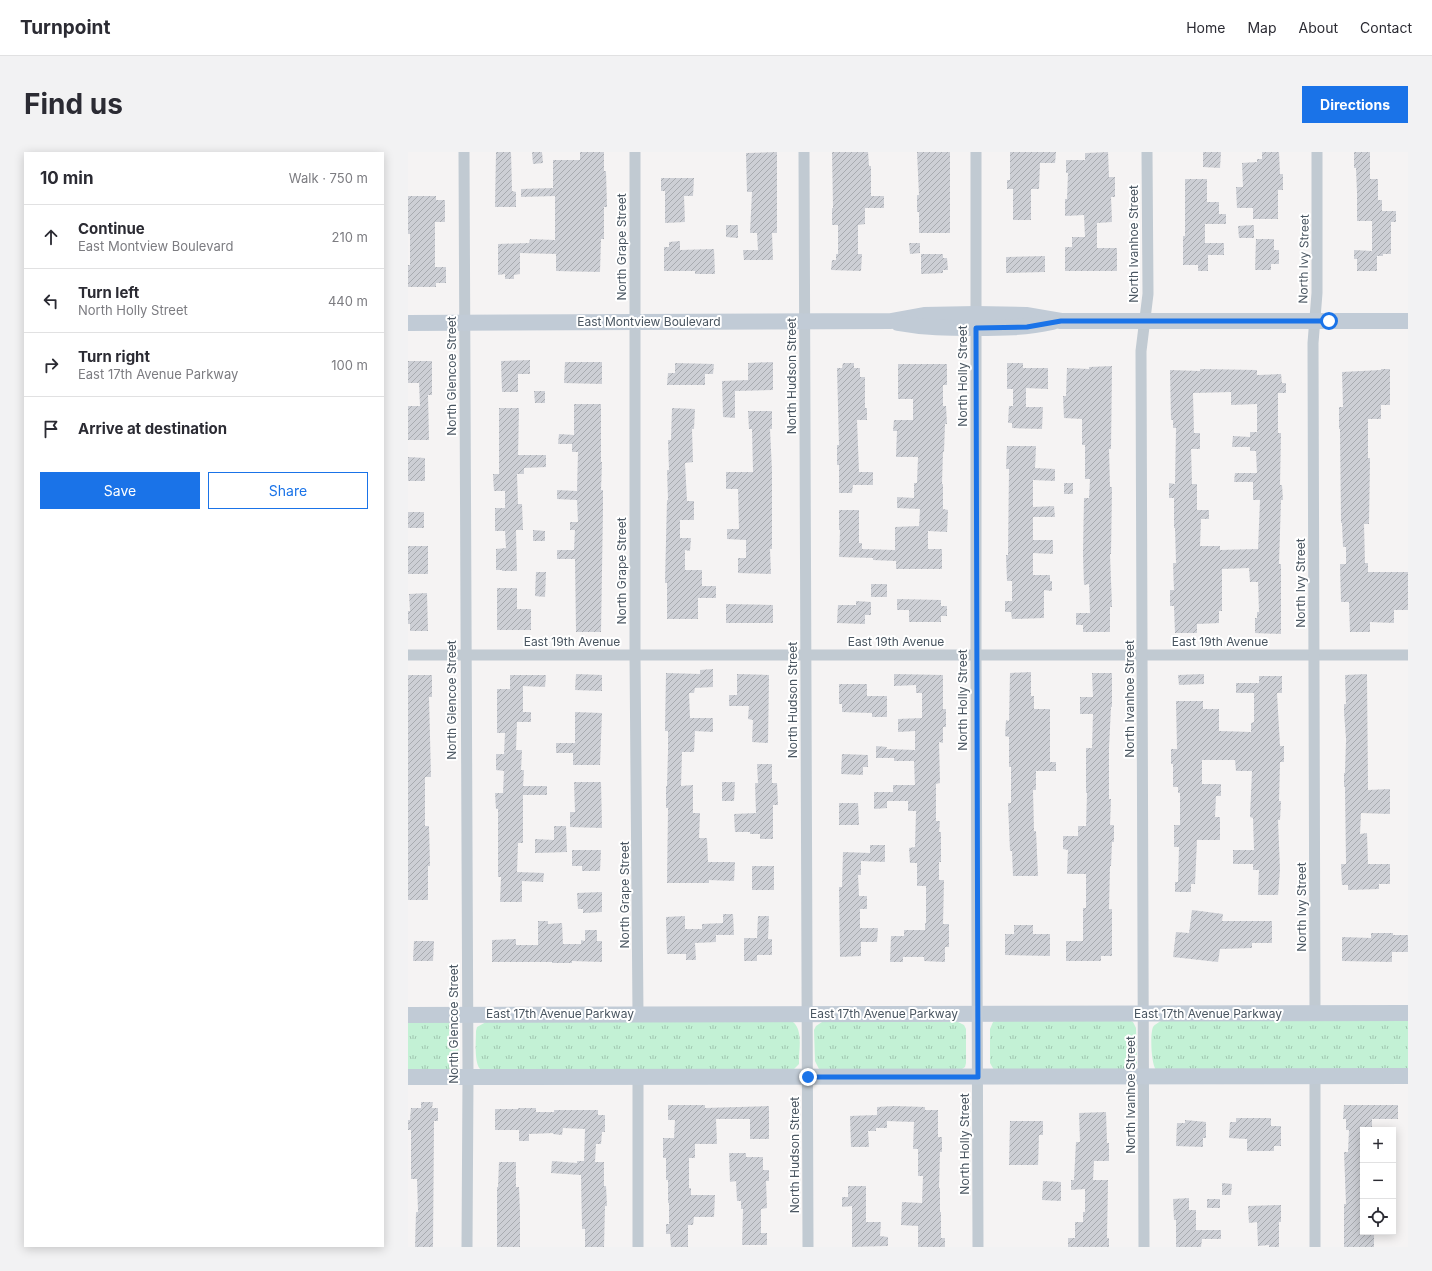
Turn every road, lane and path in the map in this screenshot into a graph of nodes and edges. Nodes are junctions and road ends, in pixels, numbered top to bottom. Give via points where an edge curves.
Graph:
1 (464, 152) edge
2 (635, 152) edge
3 (804, 152) edge
4 (976, 152) edge
5 (1147, 152) edge
6 (1317, 152) edge
7 (1408, 320) edge
8 (976, 321) junction
9 (1144, 321) junction
10 (1315, 321) junction
11 (635, 322) junction
12 (805, 322) junction
13 (408, 323) edge
14 (464, 323) junction
15 (465, 654) junction
16 (635, 654) junction
17 (806, 654) junction
18 (408, 655) edge
19 (976, 655) junction
20 (1142, 655) junction
21 (1314, 655) junction
22 (1408, 655) edge
23 (1408, 1013) edge
24 (638, 1014) junction
25 (807, 1014) junction
26 (978, 1014) junction
27 (1143, 1014) junction
28 (1315, 1014) junction
29 (408, 1015) edge
30 (467, 1015) junction
31 (1315, 1076) junction
32 (1408, 1076) edge
33 (408, 1077) edge
34 (468, 1077) junction
35 (638, 1077) junction
36 (808, 1077) junction
37 (978, 1077) junction
38 (1144, 1077) junction
39 (467, 1247) edge
40 (638, 1247) edge
41 (808, 1247) edge
42 (978, 1247) edge
43 (1144, 1247) edge
44 (1315, 1247) edge

1 - 14 street, North Glencoe Street
2 - 11 street, North Grape Street
3 - 12 street, North Hudson Street
4 - 8 street, North Holly Street
5 - 9 street, North Ivanhoe Street via 1148,294
6 - 10 street, North Ivy Street
7 - 10 main road, East Montview Boulevard
8 - 9 main road, East Montview Boulevard via 1027,327 1061,321
8 - 12 main road, East Montview Boulevard via 924,315 891,321
8 - 19 street, North Holly Street
9 - 10 main road, East Montview Boulevard
9 - 20 street, North Ivanhoe Street via 1141,351
10 - 21 street, North Ivy Street
11 - 12 main road, East Montview Boulevard
11 - 14 main road, East Montview Boulevard
11 - 16 street, North Grape Street
12 - 17 street, North Hudson Street
13 - 14 main road, East Montview Boulevard
14 - 15 street, North Glencoe Street
15 - 16 street, East 19th Avenue
15 - 18 street, East 19th Avenue
15 - 30 street, North Glencoe Street
16 - 17 street, East 19th Avenue
16 - 24 street, North Grape Street
17 - 19 street, East 19th Avenue
17 - 25 street, North Hudson Street
19 - 20 street, East 19th Avenue
19 - 26 street, North Holly Street
20 - 21 street, East 19th Avenue
20 - 27 street, North Ivanhoe Street
21 - 22 street, East 19th Avenue
21 - 28 street, North Ivy Street
23 - 28 main road, East 17th Avenue Parkway
24 - 25 main road, East 17th Avenue Parkway
24 - 30 main road, East 17th Avenue Parkway
25 - 26 main road, East 17th Avenue Parkway
25 - 36 street, North Hudson Street
26 - 27 main road, East 17th Avenue Parkway
26 - 37 street, North Holly Street
27 - 28 main road, East 17th Avenue Parkway
27 - 38 street, North Ivanhoe Street
29 - 30 main road, East 17th Avenue Parkway
30 - 34 street, North Glencoe Street
31 - 32 main road
31 - 38 main road
31 - 44 street
33 - 34 main road
34 - 35 main road
34 - 39 street, North Glencoe Street
35 - 36 main road
35 - 40 street
36 - 37 main road
36 - 41 street, North Hudson Street
37 - 38 main road
37 - 42 street, North Holly Street
38 - 43 street, North Ivanhoe Street

